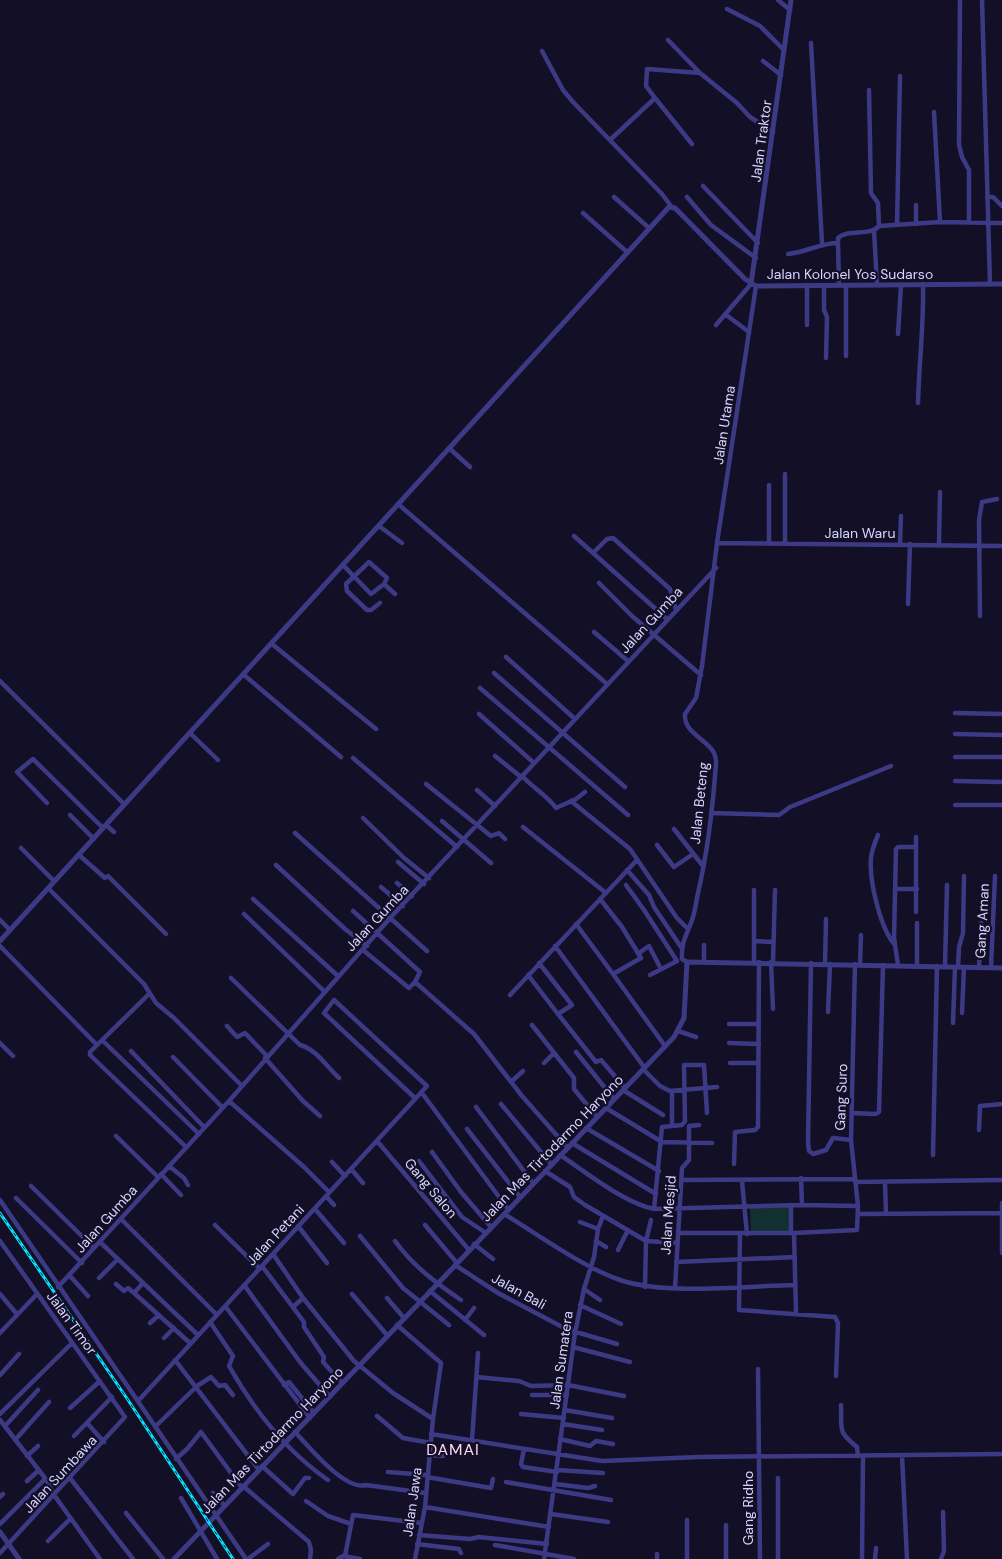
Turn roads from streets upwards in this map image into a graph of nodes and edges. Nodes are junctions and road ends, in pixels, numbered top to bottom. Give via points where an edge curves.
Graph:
1 (778, 0) edge
2 (792, 0) edge
3 (960, 0) edge
4 (982, 0) edge
5 (727, 9) dead end
6 (790, 10) junction
7 (668, 40) dead end
8 (811, 43) dead end
9 (784, 50) junction
10 (542, 51) dead end
11 (763, 61) dead end
12 (700, 73) junction
13 (781, 75) junction
14 (900, 76) dead end
15 (869, 90) dead end
16 (655, 98) junction
17 (934, 112) dead end
18 (773, 132) junction
19 (610, 140) junction
20 (692, 144) dead end
21 (703, 186) dead end
22 (614, 197) dead end
23 (687, 197) dead end
24 (987, 197) junction
25 (916, 205) dead end
26 (671, 206) junction
27 (1002, 206) edge
28 (583, 213) dead end
29 (940, 222) junction
30 (969, 222) junction
31 (988, 222) junction
32 (1002, 223) edge
33 (916, 224) junction
34 (897, 225) junction
35 (879, 226) junction
36 (649, 228) junction
37 (874, 230) junction
38 (822, 243) junction
39 (838, 243) junction
40 (758, 244) junction
41 (627, 252) junction
42 (788, 254) dead end
43 (756, 258) junction
44 (923, 284) junction
45 (990, 284) junction
46 (1002, 284) edge
47 (754, 285) junction
48 (806, 285) junction
49 (824, 285) junction
50 (839, 285) junction
51 (846, 285) junction
52 (876, 285) junction
53 (901, 285) junction
54 (725, 314) junction
55 (716, 325) dead end
56 (807, 325) dead end
57 (749, 332) junction
58 (898, 334) dead end
59 (846, 356) dead end
60 (826, 358) dead end
61 (918, 403) dead end
62 (449, 448) junction
63 (470, 467) dead end
64 (785, 474) dead end
65 (769, 485) dead end
66 (940, 492) dead end
67 (997, 499) dead end
68 (398, 504) junction
69 (901, 516) dead end
70 (379, 526) junction
71 (574, 536) dead end
72 (402, 543) dead end
73 (717, 543) junction
74 (769, 543) junction
75 (785, 543) junction
76 (900, 544) junction
77 (910, 544) junction
78 (939, 545) junction
79 (980, 545) junction
80 (1002, 546) edge
81 (593, 553) junction
82 (343, 565) junction
83 (716, 568) junction
84 (355, 576) junction
85 (599, 583) dead end
86 (384, 584) junction
87 (395, 594) dead end
88 (380, 603) dead end
89 (908, 604) dead end
90 (676, 610) junction
91 (980, 616) dead end
92 (667, 619) junction
93 (594, 632) dead end
94 (653, 634) junction
95 (272, 644) junction
96 (506, 657) dead end
97 (628, 661) junction
98 (494, 673) dead end
99 (244, 675) junction
100 (701, 675) junction
101 (0, 681) edge
102 (607, 684) junction
103 (480, 688) dead end
104 (955, 713) dead end
105 (479, 714) dead end
106 (1002, 714) edge
107 (575, 719) junction
108 (376, 729) dead end
109 (190, 733) junction
110 (562, 734) junction
111 (955, 734) dead end
112 (1002, 735) edge
113 (548, 748) junction
114 (495, 756) dead end
115 (341, 757) dead end
116 (955, 757) dead end
117 (1002, 757) edge
118 (353, 758) dead end
119 (218, 760) dead end
120 (534, 763) junction
121 (891, 766) dead end
122 (521, 777) junction
123 (954, 781) dead end
124 (1002, 782) edge
125 (426, 784) dead end
126 (625, 786) dead end
127 (477, 790) dead end
128 (585, 792) dead end
129 (571, 801) junction
130 (48, 803) dead end
131 (124, 804) junction
132 (955, 805) dead end
133 (1002, 805) edge
134 (494, 806) junction
135 (711, 813) junction
136 (70, 815) dead end
137 (628, 815) dead end
138 (363, 818) dead end
139 (442, 821) dead end
140 (476, 825) junction
141 (105, 826) junction
142 (523, 828) dead end
143 (674, 829) dead end
144 (114, 832) dead end
145 (295, 833) dead end
146 (878, 835) dead end
147 (916, 838) dead end
148 (94, 839) junction
149 (464, 839) junction
150 (505, 839) dead end
151 (657, 845) dead end
152 (457, 847) junction
153 (916, 847) junction
154 (21, 848) dead end
155 (693, 854) junction
156 (78, 855) junction
157 (637, 860) junction
158 (398, 862) dead end
159 (491, 863) dead end
160 (276, 865) dead end
161 (703, 866) junction
162 (627, 870) junction
163 (964, 876) dead end
164 (995, 876) dead end
165 (429, 878) junction
166 (54, 881) junction
167 (397, 883) dead end
168 (424, 884) junction
169 (626, 885) dead end
170 (947, 885) dead end
171 (381, 886) dead end
172 (48, 888) junction
173 (895, 889) junction
174 (917, 889) junction
175 (754, 890) dead end
176 (775, 890) dead end
177 (606, 893) junction
178 (412, 896) junction
179 (600, 899) junction
180 (253, 900) dead end
181 (403, 906) junction
182 (353, 910) dead end
183 (916, 912) dead end
184 (244, 914) dead end
185 (391, 917) junction
186 (0, 920) edge
187 (826, 920) dead end
188 (917, 923) dead end
189 (981, 923) dead end
190 (576, 924) junction
191 (688, 929) junction
192 (10, 930) junction
193 (378, 932) junction
194 (166, 934) dead end
195 (861, 935) dead end
196 (0, 941) edge
197 (754, 942) junction
198 (773, 942) junction
199 (704, 945) dead end
200 (895, 945) junction
201 (0, 946) edge
202 (555, 946) junction
203 (681, 947) junction
204 (365, 948) junction
205 (428, 951) dead end
206 (639, 953) junction
207 (685, 960) junction
208 (677, 961) junction
209 (704, 961) junction
210 (756, 962) junction
211 (772, 962) junction
212 (539, 963) junction
213 (812, 963) junction
214 (827, 964) junction
215 (858, 964) junction
216 (883, 965) junction
217 (898, 965) junction
218 (917, 966) junction
219 (937, 966) junction
220 (945, 966) junction
221 (959, 967) junction
222 (978, 967) junction
223 (991, 967) junction
224 (1002, 968) edge
225 (661, 969) junction
226 (613, 974) junction
227 (528, 975) junction
228 (650, 975) dead end
229 (338, 976) junction
230 (230, 978) dead end
231 (415, 982) junction
232 (325, 992) junction
233 (149, 994) junction
234 (510, 995) dead end
235 (321, 997) junction
236 (328, 1006) junction
237 (773, 1009) dead end
238 (828, 1012) dead end
239 (962, 1013) dead end
240 (558, 1014) junction
241 (953, 1023) dead end
242 (729, 1024) dead end
243 (759, 1024) junction
244 (532, 1025) dead end
245 (227, 1026) dead end
246 (678, 1031) junction
247 (287, 1032) junction
248 (696, 1037) dead end
249 (102, 1040) junction
250 (0, 1043) edge
251 (729, 1043) dead end
252 (759, 1044) junction
253 (97, 1045) junction
254 (665, 1046) junction
255 (131, 1051) dead end
256 (576, 1052) dead end
257 (554, 1053) junction
258 (13, 1056) dead end
259 (173, 1057) dead end
260 (266, 1057) junction
261 (730, 1062) dead end
262 (544, 1063) dead end
263 (758, 1063) junction
264 (644, 1068) junction
265 (523, 1071) dead end
266 (338, 1078) dead end
267 (512, 1081) junction
268 (242, 1085) junction
269 (717, 1087) dead end
270 (706, 1088) junction
271 (624, 1089) junction
272 (684, 1089) junction
273 (672, 1091) junction
274 (422, 1093) junction
275 (415, 1098) junction
276 (614, 1100) junction
277 (229, 1101) junction
278 (501, 1104) dead end
279 (1002, 1104) edge
280 (222, 1106) junction
281 (476, 1107) dead end
282 (606, 1108) junction
283 (707, 1113) dead end
284 (852, 1113) junction
285 (663, 1115) dead end
286 (320, 1116) dead end
287 (597, 1117) junction
288 (672, 1125) junction
289 (699, 1125) dead end
290 (204, 1127) junction
291 (586, 1128) junction
292 (467, 1129) dead end
293 (979, 1130) dead end
294 (198, 1134) junction
295 (116, 1136) dead end
296 (377, 1140) junction
297 (851, 1140) junction
298 (662, 1142) junction
299 (572, 1143) junction
300 (689, 1143) junction
301 (712, 1143) dead end
302 (186, 1148) junction
303 (568, 1148) junction
304 (432, 1152) dead end
305 (560, 1155) junction
306 (933, 1155) dead end
307 (419, 1161) dead end
308 (332, 1162) dead end
309 (551, 1164) junction
310 (734, 1164) dead end
311 (169, 1166) junction
312 (351, 1169) junction
313 (546, 1171) junction
314 (659, 1171) junction
315 (160, 1176) junction
316 (345, 1176) junction
317 (801, 1178) junction
318 (682, 1180) junction
319 (1002, 1180) edge
320 (742, 1181) junction
321 (855, 1181) junction
322 (885, 1182) junction
323 (363, 1183) dead end
324 (533, 1183) junction
325 (188, 1185) dead end
326 (31, 1186) dead end
327 (327, 1194) junction
328 (656, 1194) junction
329 (181, 1195) dead end
330 (520, 1197) junction
331 (16, 1198) dead end
332 (0, 1200) edge
333 (1002, 1203) edge
334 (334, 1205) dead end
335 (802, 1205) junction
336 (744, 1206) junction
337 (791, 1206) junction
338 (858, 1206) junction
339 (315, 1209) junction
340 (654, 1209) junction
341 (681, 1209) junction
342 (506, 1211) junction
343 (1002, 1213) edge
344 (858, 1214) junction
345 (886, 1214) junction
346 (603, 1216) junction
347 (120, 1219) junction
348 (651, 1220) dead end
349 (580, 1222) dead end
350 (215, 1225) dead end
351 (425, 1225) dead end
352 (298, 1226) junction
353 (491, 1227) junction
354 (598, 1229) junction
355 (628, 1230) junction
356 (486, 1233) junction
357 (793, 1233) junction
358 (678, 1234) junction
359 (740, 1234) junction
360 (747, 1234) junction
361 (360, 1236) dead end
362 (0, 1240) edge
363 (395, 1241) dead end
364 (596, 1241) junction
365 (646, 1241) junction
366 (100, 1242) junction
367 (344, 1243) dead end
368 (677, 1243) junction
369 (474, 1244) junction
370 (5, 1246) junction
371 (606, 1246) dead end
372 (94, 1248) junction
373 (469, 1250) junction
374 (618, 1250) dead end
375 (0, 1251) edge
376 (1002, 1253) edge
377 (272, 1254) junction
378 (795, 1257) junction
379 (118, 1259) junction
380 (493, 1259) dead end
381 (740, 1259) junction
382 (676, 1262) junction
383 (82, 1263) junction
384 (326, 1263) dead end
385 (456, 1264) junction
386 (590, 1266) junction
387 (261, 1267) junction
388 (70, 1276) junction
389 (99, 1278) dead end
390 (143, 1283) junction
391 (116, 1284) dead end
392 (244, 1284) junction
393 (437, 1284) junction
394 (794, 1285) junction
395 (740, 1286) junction
396 (58, 1287) junction
397 (645, 1287) junction
398 (675, 1288) junction
399 (584, 1290) junction
400 (124, 1291) junction
401 (430, 1292) junction
402 (134, 1293) junction
403 (0, 1294) edge
404 (37, 1294) junction
405 (352, 1294) dead end
406 (88, 1296) dead end
407 (120, 1296) dead end
408 (158, 1297) junction
409 (303, 1298) junction
410 (387, 1298) dead end
411 (461, 1300) dead end
412 (600, 1300) dead end
413 (420, 1302) junction
414 (149, 1306) junction
415 (225, 1306) junction
416 (580, 1306) junction
417 (293, 1307) junction
418 (474, 1308) dead end
419 (173, 1311) junction
420 (16, 1313) junction
421 (796, 1313) junction
422 (159, 1315) junction
423 (217, 1315) junction
424 (404, 1318) junction
425 (165, 1320) junction
426 (465, 1320) junction
427 (210, 1322) junction
428 (150, 1323) dead end
429 (621, 1324) dead end
430 (398, 1325) junction
431 (449, 1325) dead end
432 (174, 1328) junction
433 (0, 1332) edge
434 (575, 1333) junction
435 (198, 1335) junction
436 (387, 1335) junction
437 (484, 1335) dead end
438 (164, 1338) dead end
439 (72, 1343) junction
440 (190, 1343) junction
441 (617, 1344) dead end
442 (573, 1347) junction
443 (478, 1353) dead end
444 (19, 1354) dead end
445 (175, 1360) junction
446 (630, 1362) dead end
447 (359, 1365) junction
448 (758, 1369) dead end
449 (0, 1375) edge
450 (836, 1376) dead end
451 (477, 1377) junction
452 (100, 1381) junction
453 (342, 1384) junction
454 (284, 1385) junction
455 (568, 1385) junction
456 (196, 1386) junction
457 (38, 1390) dead end
458 (233, 1395) dead end
459 (532, 1395) dead end
460 (567, 1395) junction
461 (624, 1396) dead end
462 (112, 1397) junction
463 (330, 1397) junction
464 (139, 1400) junction
465 (49, 1402) dead end
466 (842, 1405) dead end
467 (70, 1408) dead end
468 (565, 1410) junction
469 (314, 1413) junction
470 (0, 1414) edge
471 (521, 1414) dead end
472 (377, 1416) dead end
473 (125, 1418) joint
474 (310, 1418) junction
475 (564, 1418) junction
476 (612, 1418) dead end
477 (433, 1419) junction
478 (0, 1420) edge
479 (87, 1423) junction
480 (563, 1424) junction
481 (5, 1426) junction
482 (156, 1426) junction
483 (602, 1430) dead end
484 (295, 1432) junction
485 (432, 1434) junction
486 (74, 1436) dead end
487 (560, 1439) junction
488 (15, 1440) junction
489 (472, 1440) junction
490 (104, 1442) junction
491 (284, 1443) junction
492 (431, 1443) junction
493 (614, 1444) dead end
494 (38, 1446) dead end
495 (524, 1449) junction
496 (1002, 1454) edge
497 (430, 1455) junction
498 (558, 1455) junction
499 (902, 1455) junction
500 (27, 1456) junction
501 (443, 1456) dead end
502 (861, 1456) junction
503 (758, 1457) junction
504 (176, 1458) junction
505 (260, 1468) junction
506 (39, 1470) junction
507 (557, 1471) junction
508 (388, 1472) dead end
509 (603, 1473) dead end
510 (427, 1476) junction
511 (70, 1478) junction
512 (309, 1478) dead end
513 (778, 1478) dead end
514 (45, 1479) junction
515 (492, 1479) dead end
516 (328, 1480) dead end
517 (27, 1481) dead end
518 (506, 1482) dead end
519 (555, 1484) junction
520 (595, 1486) dead end
521 (242, 1487) junction
522 (554, 1491) junction
523 (213, 1493) dead end
524 (425, 1493) junction
525 (54, 1495) junction
526 (181, 1498) dead end
527 (611, 1500) dead end
528 (306, 1501) dead end
529 (224, 1506) junction
530 (424, 1507) junction
531 (943, 1512) dead end
532 (126, 1513) dead end
533 (551, 1514) junction
534 (215, 1515) junction
535 (70, 1518) junction
536 (687, 1520) dead end
537 (608, 1522) dead end
538 (422, 1523) junction
539 (0, 1524) edge
540 (351, 1524) junction
541 (726, 1525) dead end
542 (549, 1527) junction
543 (0, 1532) edge
544 (199, 1532) junction
545 (419, 1535) junction
546 (48, 1540) dead end
547 (9, 1544) junction
548 (268, 1544) dead end
549 (417, 1544) junction
550 (547, 1544) junction
551 (495, 1546) dead end
552 (876, 1548) dead end
553 (0, 1553) edge
554 (461, 1553) dead end
555 (545, 1553) junction
556 (345, 1556) junction
557 (177, 1558) edge
558 (18, 1559) edge
559 (100, 1559) edge
560 (133, 1559) edge
561 (163, 1559) edge
562 (217, 1559) edge
563 (247, 1559) edge
564 (310, 1559) edge
565 (338, 1559) edge
566 (360, 1559) edge
567 (414, 1559) edge
568 (544, 1559) edge
569 (574, 1559) edge
570 (687, 1559) edge
571 (726, 1559) edge
572 (760, 1559) edge
573 (778, 1559) edge
574 (862, 1559) edge
575 (875, 1559) edge
576 (907, 1559) edge
577 (940, 1559) edge

1 - 6 street
2 - 6 street, Jalan Traktor
3 - 30 street via 959,145 969,170
4 - 24 street
5 - 9 street via 760,26
6 - 9 street, Jalan Traktor
7 - 12 street
8 - 38 street
9 - 13 street, Jalan Traktor
10 - 19 street via 563,90
11 - 13 street
12 - 16 street via 647,70 646,86
12 - 18 street via 750,117
13 - 18 street, Jalan Traktor
14 - 34 street
15 - 35 street via 871,193 878,203
16 - 19 street
16 - 20 street
17 - 29 street
18 - 40 street, Jalan Traktor
19 - 26 street
21 - 40 street
22 - 36 street
23 - 43 street via 707,221
24 - 27 street via 993,197
24 - 31 street
25 - 33 street
26 - 36 street
26 - 47 street, Jalan Kolonel Yos Sudarso
28 - 41 street
29 - 30 street
29 - 33 street
30 - 31 street
31 - 32 street
31 - 45 street
33 - 34 street
34 - 35 street
35 - 37 street
36 - 41 street
37 - 39 street via 844,233 838,238
37 - 52 street
38 - 39 street
38 - 42 street via 812,250
39 - 50 street
40 - 43 street, Jalan Traktor
41 - 62 street
43 - 47 street, Jalan Traktor
44 - 45 street, Jalan Kolonel Yos Sudarso
44 - 53 street, Jalan Kolonel Yos Sudarso
44 - 61 street via 924,320 919,347
45 - 46 street, Jalan Kolonel Yos Sudarso
47 - 48 street, Jalan Kolonel Yos Sudarso
47 - 54 street
47 - 57 street, Jalan Utama
48 - 49 street, Jalan Kolonel Yos Sudarso
48 - 56 street
49 - 50 street, Jalan Kolonel Yos Sudarso
49 - 60 street
50 - 51 street, Jalan Kolonel Yos Sudarso
51 - 52 street, Jalan Kolonel Yos Sudarso
51 - 59 street
52 - 53 street, Jalan Kolonel Yos Sudarso
53 - 58 street
54 - 55 street
54 - 57 street
57 - 73 street, Jalan Utama
62 - 63 street
62 - 68 street
64 - 75 street
65 - 74 street
66 - 78 street
67 - 79 street via 982,504
68 - 70 street
68 - 102 street
69 - 76 street
70 - 72 street
70 - 82 street
71 - 81 street
73 - 74 street, Jalan Waru
73 - 83 street, Jalan Utama
74 - 75 street, Jalan Waru
75 - 76 street, Jalan Waru
76 - 77 street, Jalan Waru
77 - 78 street, Jalan Waru
77 - 89 street
78 - 79 street, Jalan Waru
79 - 80 street, Jalan Waru
79 - 91 street
81 - 90 street via 607,539 613,538 670,589
81 - 92 street
82 - 84 street
82 - 95 street
83 - 90 street, Jalan Gumba
83 - 100 street, Jalan Beteng
84 - 86 street via 371,594
84 - 86 street via 369,562 387,578
84 - 88 street via 346,584 346,590 367,610
85 - 94 street
86 - 87 street
90 - 92 street, Jalan Gumba
92 - 94 street, Jalan Gumba
93 - 97 street
94 - 97 street, Jalan Gumba
94 - 100 street
95 - 99 street
95 - 108 street
96 - 107 street
97 - 102 street, Jalan Gumba
98 - 110 street
99 - 109 street
99 - 115 street
100 - 135 street, Jalan Beteng via 696,698 684,720 716,755
101 - 131 street
102 - 107 street, Jalan Gumba
103 - 113 street
104 - 106 street
105 - 120 street
107 - 110 street, Jalan Gumba
109 - 119 street
109 - 131 street
110 - 113 street, Jalan Gumba
110 - 126 street
111 - 112 street
113 - 120 street, Jalan Gumba
113 - 137 street
114 - 122 street
116 - 117 street
118 - 152 street
120 - 122 street, Jalan Gumba
121 - 135 street via 790,807 779,815
122 - 129 street via 552,801 556,808
122 - 134 street, Jalan Gumba
123 - 124 street
125 - 140 street
127 - 134 street
128 - 129 street
129 - 157 street via 630,849
130 - 141 street via 17,772 33,759
131 - 141 street
132 - 133 street
134 - 140 street, Jalan Gumba
135 - 161 street, Jalan Beteng
136 - 148 street
138 - 165 street
139 - 149 street
140 - 149 street, Jalan Gumba
140 - 150 street via 491,836 499,833
141 - 144 street
141 - 148 street
142 - 177 street
143 - 155 street
145 - 185 street
146 - 200 street via 871,867 878,908 887,936
147 - 153 street
148 - 156 street
149 - 152 street, Jalan Gumba
149 - 159 street
151 - 155 street via 674,867
152 - 165 street, Jalan Gumba
153 - 173 street via 896,848
153 - 174 street
154 - 166 street
155 - 161 street
156 - 166 street
156 - 194 street via 105,878 108,876
157 - 162 street
157 - 191 street
158 - 168 street
160 - 204 street
161 - 191 street, Jalan Beteng
162 - 177 street
162 - 203 street via 648,895
163 - 221 street
164 - 223 street, Gang Aman
165 - 168 street, Jalan Gumba
166 - 172 street
167 - 178 street
168 - 178 street, Jalan Gumba
169 - 208 street
170 - 220 street
171 - 181 street
172 - 192 street
172 - 233 street via 144,984
173 - 174 street
173 - 200 street
174 - 183 street
175 - 197 street
176 - 198 street
177 - 179 street
178 - 181 street, Jalan Gumba
179 - 190 street
179 - 206 street
180 - 229 street
181 - 185 street, Jalan Gumba
182 - 193 street
184 - 232 street
185 - 193 street, Jalan Gumba
185 - 205 street
186 - 192 street
187 - 214 street
188 - 218 street
189 - 222 street
190 - 202 street
190 - 226 street
191 - 203 street, Jalan Beteng
192 - 196 street
193 - 204 street, Jalan Gumba
193 - 231 street via 420,972
195 - 215 street, Gang Suro
197 - 198 street
197 - 210 street
198 - 211 street
199 - 209 street
200 - 217 street
201 - 253 street
202 - 212 street
202 - 264 street
203 - 207 street, Jalan Beteng
204 - 229 street, Jalan Gumba
204 - 231 street via 409,988
206 - 225 street via 649,946
206 - 226 street via 641,958
207 - 208 street
207 - 209 street
207 - 246 street, Jalan Mas Tirtodarmo Haryono via 684,1018
208 - 225 street
209 - 210 street
210 - 211 street
210 - 243 street
211 - 213 street
211 - 237 street
212 - 227 street
212 - 240 street via 572,1005
213 - 214 street
213 - 297 street via 809,1151 813,1154 826,1150 832,1138
214 - 215 street
214 - 238 street
215 - 216 street
215 - 284 street, Gang Suro
216 - 217 street
216 - 284 street via 879,1112
217 - 218 street
218 - 219 street
219 - 220 street
219 - 306 street
220 - 221 street
221 - 222 street
221 - 239 street
221 - 241 street
222 - 223 street
223 - 224 street
225 - 228 street
226 - 254 street
227 - 234 street
227 - 240 street
229 - 232 street, Jalan Gumba
230 - 247 street
231 - 267 street via 474,1034
232 - 235 street, Jalan Gumba
233 - 249 street
233 - 268 street
235 - 236 street
235 - 247 street, Jalan Gumba
236 - 274 street, Jalan Petani via 336,1001 427,1086
236 - 275 street via 324,1014
240 - 271 street via 596,1062 601,1060
242 - 243 street
243 - 252 street
244 - 257 street
245 - 260 street via 237,1038 245,1032
246 - 248 street
246 - 254 street, Jalan Mas Tirtodarmo Haryono
247 - 260 street, Jalan Gumba
247 - 266 street via 316,1054
249 - 253 street
249 - 294 street
250 - 258 street
251 - 252 street
252 - 263 street
253 - 302 street via 90,1052 91,1057
254 - 264 street, Jalan Mas Tirtodarmo Haryono
255 - 290 street
256 - 276 street
257 - 262 street
257 - 287 street via 574,1078 574,1089
259 - 280 street
260 - 268 street, Jalan Gumba
260 - 286 street
261 - 263 street
263 - 310 street via 757,1129 735,1132
264 - 271 street, Jalan Mas Tirtodarmo Haryono
264 - 273 street via 660,1086
265 - 267 street
267 - 303 street
268 - 277 street, Jalan Gumba
269 - 270 street
270 - 272 street
270 - 272 street via 704,1066 685,1065
270 - 283 street
271 - 276 street, Jalan Mas Tirtodarmo Haryono
271 - 285 street
272 - 273 street
272 - 288 street via 685,1123
273 - 288 street
274 - 275 street, Jalan Petani
274 - 342 street
275 - 296 street, Jalan Petani
276 - 282 street, Jalan Mas Tirtodarmo Haryono
277 - 280 street, Jalan Gumba
277 - 327 street via 304,1166
278 - 309 street
279 - 293 street via 980,1106
280 - 290 street, Jalan Gumba
281 - 324 street
282 - 287 street, Jalan Mas Tirtodarmo Haryono
282 - 298 street
284 - 297 street, Gang Suro
287 - 291 street, Jalan Mas Tirtodarmo Haryono
288 - 298 street via 662,1127
289 - 300 street, Jalan Mesjid via 689,1126
290 - 294 street, Jalan Gumba
291 - 299 street, Jalan Mas Tirtodarmo Haryono
291 - 314 street
292 - 330 street
294 - 302 street, Jalan Gumba
295 - 315 street
296 - 312 street, Jalan Petani
296 - 373 street, Gang Salon
297 - 321 street, Gang Suro
298 - 300 street
298 - 314 street
299 - 303 street, Jalan Mas Tirtodarmo Haryono
299 - 328 street
300 - 301 street
300 - 318 street, Jalan Mesjid via 689,1160 683,1166
302 - 311 street, Jalan Gumba
303 - 305 street, Jalan Mas Tirtodarmo Haryono
304 - 353 street
305 - 309 street, Jalan Mas Tirtodarmo Haryono
305 - 340 street via 645,1207
307 - 356 street via 462,1217
308 - 316 street
309 - 313 street, Jalan Mas Tirtodarmo Haryono
311 - 315 street, Jalan Gumba
311 - 325 street
312 - 316 street, Jalan Petani
312 - 323 street
313 - 324 street, Jalan Mas Tirtodarmo Haryono
313 - 346 street via 572,1190 574,1197
314 - 328 street
315 - 329 street
315 - 347 street, Jalan Gumba
316 - 327 street, Jalan Petani
317 - 320 street
317 - 321 street
317 - 335 street
318 - 320 street
318 - 341 street, Jalan Mesjid
319 - 322 street
320 - 336 street
321 - 322 street
321 - 338 street, Gang Suro
322 - 345 street
324 - 330 street, Jalan Mas Tirtodarmo Haryono
326 - 372 street
327 - 334 street
327 - 339 street, Jalan Petani
328 - 340 street
330 - 342 street, Jalan Mas Tirtodarmo Haryono
331 - 383 street
332 - 396 street
333 - 343 street
335 - 337 street
335 - 338 street
336 - 337 street
336 - 341 street
336 - 360 street
337 - 357 street
338 - 344 street, Gang Suro
339 - 352 street, Jalan Petani
339 - 367 street
340 - 341 street
341 - 358 street, Jalan Mesjid
342 - 353 street, Jalan Mas Tirtodarmo Haryono
342 - 386 street
343 - 345 street
343 - 376 street
344 - 345 street
344 - 357 street, Gang Suro via 857,1230
346 - 354 street, Jalan Sumatera
346 - 355 street
347 - 366 street, Jalan Gumba
347 - 423 street
348 - 365 street
349 - 354 street
350 - 387 street
351 - 385 street, Jalan Bali
352 - 377 street, Jalan Petani
352 - 384 street
353 - 356 street, Jalan Mas Tirtodarmo Haryono
354 - 364 street, Jalan Sumatera
355 - 365 street
355 - 374 street
356 - 369 street, Jalan Mas Tirtodarmo Haryono
357 - 360 street
357 - 378 street
358 - 359 street
358 - 368 street, Jalan Mesjid
359 - 360 street
359 - 381 street
361 - 413 street via 403,1288
362 - 370 street, Jalan Timor
363 - 393 street
364 - 371 street
364 - 386 street, Jalan Sumatera
365 - 368 street
365 - 397 street
366 - 372 street, Jalan Gumba
366 - 379 street
368 - 382 street, Jalan Mesjid
369 - 373 street, Jalan Mas Tirtodarmo Haryono
369 - 380 street
370 - 375 street
370 - 404 street, Jalan Timor
372 - 383 street, Jalan Gumba
373 - 385 street, Jalan Mas Tirtodarmo Haryono
377 - 387 street, Jalan Petani
377 - 409 street
378 - 381 street
378 - 394 street
379 - 389 street
379 - 390 street
381 - 382 street
381 - 395 street
382 - 398 street, Jalan Mesjid
383 - 388 street, Jalan Gumba
385 - 393 street, Jalan Mas Tirtodarmo Haryono
385 - 434 street, Jalan Bali via 498,1293
386 - 397 street
386 - 399 street, Jalan Sumatera
387 - 392 street, Jalan Petani
387 - 417 street
388 - 396 street, Jalan Gumba
388 - 406 street
390 - 402 street
390 - 408 street
391 - 400 street
392 - 415 street, Jalan Petani
392 - 463 street via 300,1362
393 - 401 street, Jalan Mas Tirtodarmo Haryono
393 - 411 street
394 - 395 street
394 - 421 street
395 - 398 street
395 - 421 street via 740,1310
396 - 464 street
397 - 398 street
399 - 412 street
399 - 416 street, Jalan Sumatera
400 - 402 street via 128,1288
400 - 407 street
401 - 413 street, Jalan Mas Tirtodarmo Haryono
401 - 426 street
402 - 414 street
403 - 420 street
404 - 420 street
404 - 439 street, Jalan Timor
405 - 436 street
408 - 414 street
408 - 419 street
409 - 417 street
409 - 447 street
410 - 424 street
413 - 424 street, Jalan Mas Tirtodarmo Haryono
413 - 431 street
414 - 422 street
415 - 423 street, Jalan Petani
415 - 454 street
416 - 429 street
416 - 434 street, Jalan Sumatera
417 - 453 street via 324,1356 323,1362
418 - 426 street
419 - 425 street
419 - 435 street
420 - 433 street
421 - 450 street via 837,1319
422 - 425 street
422 - 428 street
423 - 427 street, Jalan Petani
424 - 430 street, Jalan Mas Tirtodarmo Haryono
425 - 432 street
426 - 437 street
427 - 435 street, Jalan Petani
427 - 491 street via 231,1353 233,1358 229,1366 241,1387
430 - 436 street, Jalan Mas Tirtodarmo Haryono
430 - 477 street, Jalan Jawa via 441,1363
432 - 438 street
432 - 440 street
434 - 441 street, Jalan Bali
434 - 442 street, Jalan Sumatera
435 - 440 street, Jalan Petani
436 - 447 street, Jalan Mas Tirtodarmo Haryono
439 - 452 street, Jalan Timor
439 - 470 street
440 - 445 street, Jalan Petani
442 - 446 street
442 - 455 street, Jalan Sumatera
443 - 451 street
444 - 449 street
445 - 456 street
445 - 464 street, Jalan Petani
447 - 453 street, Jalan Mas Tirtodarmo Haryono
447 - 477 street
448 - 503 street, Gang Ridho
451 - 455 street via 519,1381 531,1386
451 - 489 street
452 - 462 street, Jalan Timor
452 - 467 street
453 - 463 street, Jalan Mas Tirtodarmo Haryono
454 - 469 street via 289,1382
454 - 474 street
455 - 460 street, Jalan Sumatera
455 - 461 street
456 - 458 street via 210,1377 219,1386 225,1385
456 - 482 street
456 - 505 street via 218,1419
457 - 481 street
459 - 460 street
460 - 468 street, Jalan Sumatera
462 - 473 street, Jalan Timor
462 - 479 street
463 - 469 street, Jalan Mas Tirtodarmo Haryono
464 - 482 street
465 - 488 street
466 - 502 street via 842,1432 858,1447
468 - 475 street, Jalan Sumatera
468 - 476 street
469 - 474 street, Jalan Mas Tirtodarmo Haryono
471 - 475 street
472 - 492 street via 403,1438
473 - 490 street, Jalan Sumbawa
474 - 484 street, Jalan Mas Tirtodarmo Haryono
475 - 480 street, Jalan Sumatera
477 - 485 street, Jalan Jawa
478 - 481 street
479 - 486 street
479 - 490 street
480 - 483 street
480 - 487 street, Jalan Sumatera
481 - 488 street
482 - 504 street
484 - 491 street, Jalan Mas Tirtodarmo Haryono
484 - 524 street via 351,1484
485 - 489 street
485 - 492 street, Jalan Jawa
487 - 493 street via 590,1446 596,1441
487 - 498 street, Jalan Sumatera
488 - 500 street
489 - 495 street
490 - 511 street, Jalan Sumbawa
491 - 505 street, Jalan Mas Tirtodarmo Haryono
491 - 516 street
492 - 497 street, Jalan Jawa
494 - 500 street
495 - 498 street
495 - 507 street via 523,1467
496 - 499 street
497 - 501 street
497 - 510 street, Jalan Jawa
498 - 503 street via 602,1460
498 - 507 street, Jalan Sumatera
499 - 502 street
499 - 576 street
500 - 506 street
502 - 503 street
502 - 574 street
503 - 572 street, Gang Ridho
504 - 521 street via 201,1432
504 - 534 street
505 - 512 street via 293,1494 305,1478
505 - 521 street, Jalan Mas Tirtodarmo Haryono
506 - 514 street
506 - 517 street
507 - 509 street
507 - 519 street, Jalan Sumatera
508 - 510 street
510 - 515 street via 490,1488
510 - 524 street, Jalan Jawa
511 - 525 street, Jalan Sumbawa
511 - 560 street
513 - 573 street
514 - 525 street
514 - 539 street
518 - 522 street
519 - 520 street
519 - 522 street, Jalan Sumatera
521 - 529 street, Jalan Mas Tirtodarmo Haryono
521 - 564 street via 308,1542
522 - 527 street
522 - 533 street, Jalan Sumatera
523 - 529 street
524 - 530 street, Jalan Jawa
525 - 535 street
525 - 547 street, Jalan Sumbawa
526 - 544 street
528 - 540 street via 328,1516
529 - 534 street, Jalan Mas Tirtodarmo Haryono
530 - 538 street, Jalan Jawa
530 - 542 street
531 - 577 street via 944,1551
532 - 561 street
533 - 537 street
533 - 542 street, Jalan Sumatera
534 - 544 street, Jalan Mas Tirtodarmo Haryono
534 - 563 street
535 - 546 street
535 - 559 street
536 - 570 street
538 - 540 street via 355,1514
538 - 545 street, Jalan Jawa
540 - 556 street
541 - 571 street
542 - 550 street, Jalan Sumatera
543 - 547 street
544 - 557 street, Jalan Mas Tirtodarmo Haryono
544 - 562 street
545 - 549 street, Jalan Jawa
545 - 550 street
547 - 553 street, Jalan Sumbawa
547 - 558 street
548 - 563 street
549 - 554 street via 459,1549
549 - 567 street, Jalan Jawa
550 - 555 street, Jalan Sumatera
551 - 555 street
552 - 575 street
555 - 568 street, Jalan Sumatera
555 - 569 street
556 - 565 street
556 - 566 street

